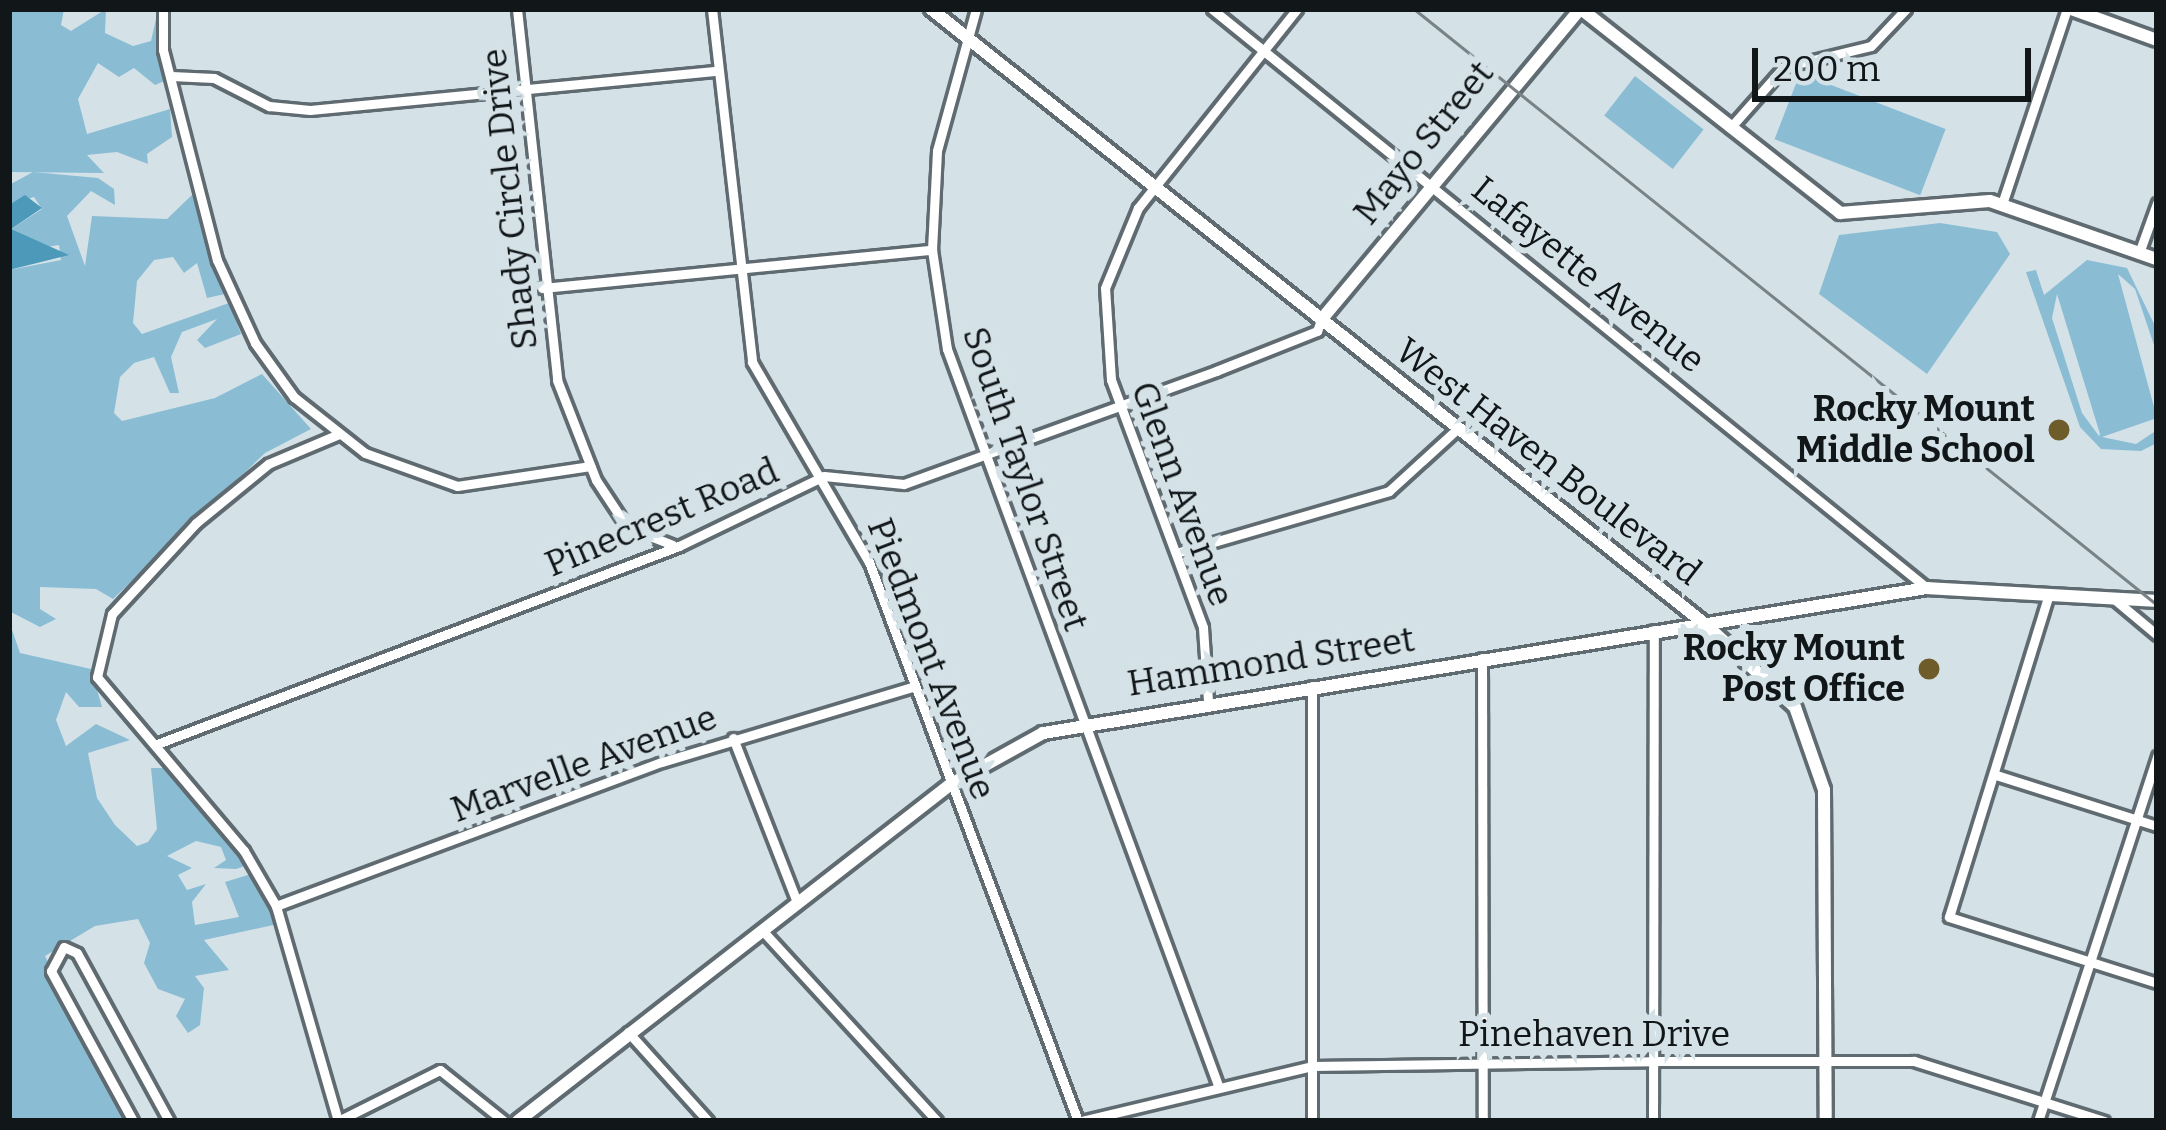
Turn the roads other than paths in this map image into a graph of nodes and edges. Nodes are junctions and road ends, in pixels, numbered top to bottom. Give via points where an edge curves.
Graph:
1 (163, 9) edge
2 (517, 9) edge
3 (712, 9) edge
4 (931, 9) edge
5 (976, 9) edge
6 (1212, 9) edge
7 (1297, 9) edge
8 (1581, 9) edge
9 (1906, 9) edge
10 (2069, 9) edge
11 (967, 38) junction
12 (2157, 40) edge
13 (1264, 50) junction
14 (717, 70) junction
15 (170, 76) junction
16 (525, 90) junction
17 (1730, 128) junction
18 (1431, 183) junction
19 (1154, 188) junction
20 (2157, 203) edge
21 (2002, 204) junction
22 (932, 250) junction
23 (2139, 254) junction
24 (2157, 260) edge
25 (740, 265) junction
26 (542, 288) junction
27 (1321, 320) junction
28 (1118, 406) junction
29 (1456, 430) junction
30 (340, 434) junction
31 (985, 456) junction
32 (591, 466) junction
33 (824, 476) junction
34 (679, 546) junction
35 (1176, 553) junction
36 (1927, 588) junction
37 (2049, 594) junction
38 (2114, 598) junction
39 (2157, 601) edge
40 (1705, 624) junction
41 (1654, 630) junction
42 (2157, 634) edge
43 (1482, 658) junction
44 (915, 686) junction
45 (1312, 686) junction
46 (1208, 700) junction
47 (1082, 722) junction
48 (733, 738) junction
49 (157, 744) junction
50 (2157, 756) edge
51 (1996, 775) junction
52 (951, 784) junction
53 (2138, 819) junction
54 (2157, 826) edge
55 (797, 902) junction
56 (276, 906) junction
57 (762, 929) junction
58 (2091, 962) junction
59 (2157, 983) edge
60 (628, 1032) junction
61 (1653, 1061) junction
62 (1825, 1061) junction
63 (1483, 1062) junction
64 (1312, 1066) junction
65 (1219, 1088) junction
66 (2044, 1101) junction
67 (133, 1121) edge
68 (169, 1121) edge
69 (504, 1121) edge
70 (518, 1121) edge
71 (708, 1121) edge
72 (937, 1121) edge
73 (1080, 1121) edge
74 (1312, 1121) edge
75 (1483, 1121) edge
76 (1653, 1121) edge
77 (1826, 1121) edge
78 (2038, 1121) edge
79 (2104, 1121) edge

1 - 15 street
2 - 16 street, Shady Circle Drive
3 - 14 street, Piedmont Avenue
4 - 11 street, West Haven Boulevard
5 - 11 street, South Taylor Street
6 - 13 street, Lafayette Avenue
7 - 13 street, Glenn Avenue
8 - 17 street
8 - 18 street, Mayo Street
9 - 17 street via 1871,46 1784,67
10 - 12 street
10 - 21 street
11 - 19 street, West Haven Boulevard
11 - 22 street, South Taylor Street via 940,121
13 - 18 street, Lafayette Avenue
13 - 19 street, Glenn Avenue
14 - 16 street
14 - 25 street, Piedmont Avenue
15 - 16 street via 214,78 282,110
15 - 30 street via 225,283 272,372
16 - 26 street, Shady Circle Drive
17 - 21 street via 1850,216
18 - 27 street, Mayo Street
18 - 36 street, Lafayette Avenue
19 - 27 street, West Haven Boulevard
19 - 28 street, Glenn Avenue via 1114,253 1105,288
20 - 23 street
21 - 23 street
22 - 25 street
22 - 31 street, South Taylor Street via 947,349
23 - 24 street
25 - 26 street
25 - 33 street, Piedmont Avenue via 752,362
26 - 32 street, Shady Circle Drive via 557,380
27 - 28 street, Pinecrest Road via 1317,331
27 - 29 street, West Haven Boulevard
28 - 31 street, Pinecrest Road
28 - 35 street, Glenn Avenue
29 - 35 street via 1389,491
29 - 40 street, West Haven Boulevard
30 - 32 street via 457,486
30 - 49 street via 236,486 112,614 97,677 113,707
31 - 33 street, Pinecrest Road via 904,484
31 - 47 street, South Taylor Street
32 - 34 street, Shady Circle Drive via 627,526
33 - 34 street, Pinecrest Road
33 - 44 street, Piedmont Avenue
34 - 49 street, Pinecrest Road
35 - 46 street, Glenn Avenue via 1209,651
36 - 37 street, Hammond Street
36 - 40 street, Hammond Street
37 - 38 street, Hammond Street
37 - 51 street
38 - 39 street, Hammond Street
38 - 42 street
40 - 41 street, Hammond Street
40 - 62 street, West Haven Boulevard via 1795,706 1816,755
41 - 43 street, Hammond Street
41 - 61 street
43 - 45 street, Hammond Street
43 - 63 street
44 - 48 street, Marvelle Avenue
44 - 52 street, Piedmont Avenue
45 - 46 street, Hammond Street
45 - 64 street
46 - 47 street, Hammond Street
47 - 52 street, Hammond Street via 1017,744
47 - 65 street, South Taylor Street
48 - 55 street
48 - 56 street, Marvelle Avenue
49 - 56 street
50 - 53 street
51 - 53 street
51 - 58 street via 1949,917
52 - 55 street, Hammond Street
52 - 73 street, Piedmont Avenue
53 - 54 street
53 - 58 street
55 - 57 street, Hammond Street
56 - 69 street via 338,1121 440,1070
57 - 60 street, Hammond Street
57 - 72 street
58 - 59 street
58 - 66 street
60 - 70 street, Hammond Street
60 - 71 street
61 - 62 street, Pinehaven Drive
61 - 63 street, Pinehaven Drive
61 - 76 street
62 - 66 street, Pinehaven Drive via 1914,1061
62 - 77 street, West Haven Boulevard
63 - 64 street, Pinehaven Drive
63 - 75 street
64 - 65 street, Pinehaven Drive
64 - 74 street
65 - 73 street, Pinehaven Drive
66 - 78 street
66 - 79 street, Pinehaven Drive
67 - 68 street via 51,971 64,947 77,953

